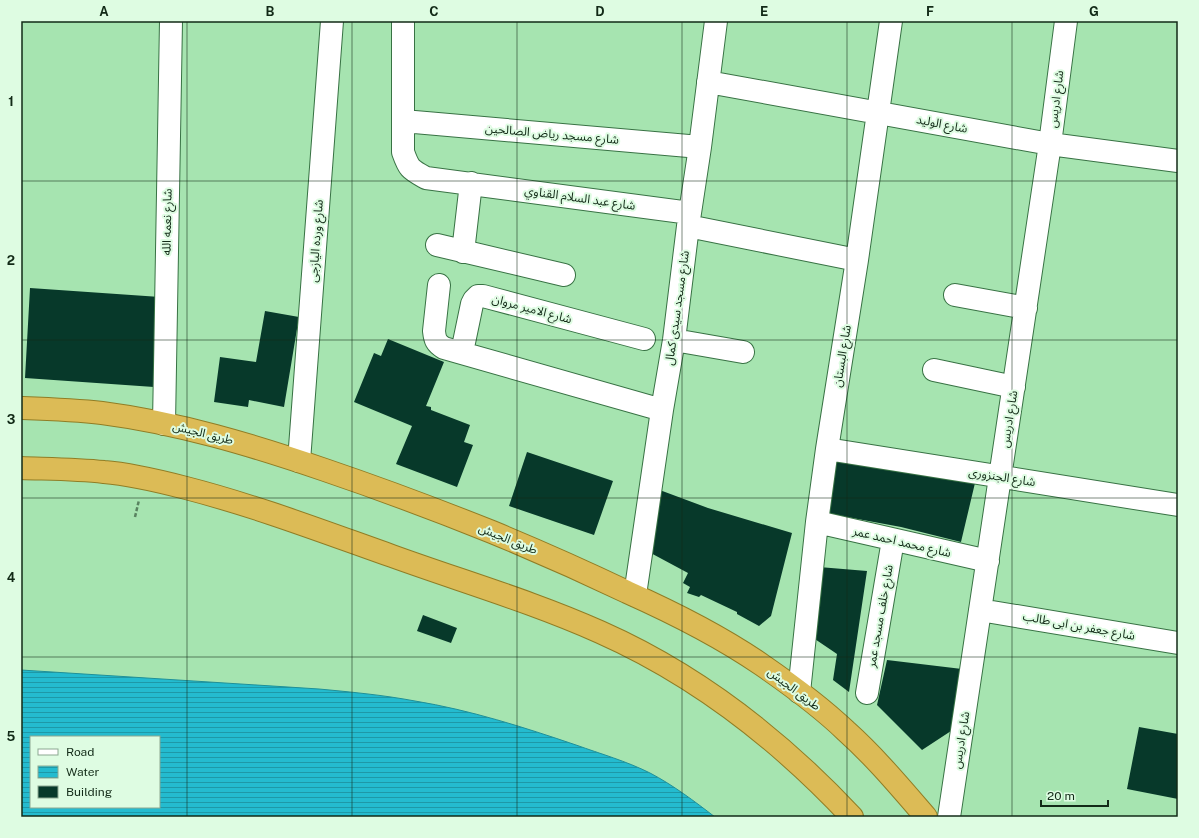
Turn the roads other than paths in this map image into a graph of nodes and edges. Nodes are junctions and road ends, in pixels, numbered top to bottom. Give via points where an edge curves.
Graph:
1 (171, 21) edge
2 (332, 21) edge
3 (403, 21) edge
4 (716, 21) edge
5 (891, 21) edge
6 (1066, 21) edge
7 (708, 82) junction
8 (878, 112) junction
9 (403, 121) junction
10 (1050, 144) junction
11 (700, 147) junction
12 (1178, 161) edge
13 (471, 183) junction
14 (689, 220) junction
15 (437, 245) dead end
16 (463, 252) junction
17 (857, 260) junction
18 (564, 275) dead end
19 (439, 285) dead end
20 (955, 295) dead end
21 (1026, 308) junction
22 (644, 339) dead end
23 (674, 340) junction
24 (462, 352) junction
25 (743, 352) dead end
26 (934, 370) dead end
27 (1014, 387) junction
28 (21, 408) edge
29 (662, 410) junction
30 (164, 424) junction
31 (827, 449) junction
32 (300, 461) junction
33 (21, 468) edge
34 (1000, 477) junction
35 (1178, 505) edge
36 (817, 522) junction
37 (893, 540) junction
38 (988, 561) junction
39 (635, 595) junction
40 (980, 610) junction
41 (1178, 643) edge
42 (799, 692) junction
43 (868, 693) dead end
44 (852, 817) edge
45 (926, 817) edge
46 (949, 817) edge

1 - 30 street, شارع نعمه الله
2 - 32 street, شارع ورده اليازجى
3 - 9 street, شارع عبد السلام القناوي
4 - 7 street, شارع مسجد سيدى كمال
5 - 8 street, شارع البستان
6 - 10 street, شارع ادريس
7 - 8 street, شارع الوليد
7 - 11 street, شارع مسجد سيدى كمال
8 - 10 street, شارع الوليد
8 - 17 street, شارع البستان
9 - 11 street, شارع مسجد رياض الصالحين
9 - 13 street, شارع عبد السلام القناوي via 403,152 407,166 426,178
10 - 12 street, شارع الوليد
10 - 21 street, شارع ادريس
11 - 14 street, شارع مسجد سيدى كمال
13 - 14 street, شارع عبد السلام القناوي
13 - 16 street
14 - 17 street, شارع عبد السلام القناوي
14 - 23 street, شارع مسجد سيدى كمال
15 - 16 street
16 - 18 street
17 - 31 street, شارع البستان
19 - 24 street via 434,338 437,344 444,348
20 - 21 street
21 - 27 street, شارع ادريس
22 - 24 street, شارع الامير مروان via 478,296 472,304
23 - 25 street
23 - 29 street, شارع مسجد سيدى كمال
24 - 29 street
26 - 27 street
27 - 34 street, شارع ادريس
28 - 30 highway, طريق الجيش via 101,413
29 - 39 street, شارع مسجد سيدى كمال
30 - 32 highway, طريق الجيش via 232,440
31 - 34 street, شارع الجنزورى
31 - 36 street, شارع البستان
32 - 39 highway, طريق الجيش via 470,523
33 - 44 highway via 105,472 144,478 214,495 527,602 600,632 659,661 715,696 770,738 822,785
34 - 35 street, شارع الجنزورى
34 - 38 street, شارع ادريس
36 - 37 street, شارع محمد احمد عمر
36 - 42 street, شارع البستان
37 - 38 street, شارع محمد احمد عمر
37 - 43 street, شارع خلف مسجد عمر
38 - 40 street, شارع ادريس
39 - 42 highway, طريق الجيش via 721,639
40 - 41 street, شارع جعفر بن ابى طالب
40 - 46 street, شارع ادريس
42 - 45 highway, طريق الجيش via 830,716 859,744

